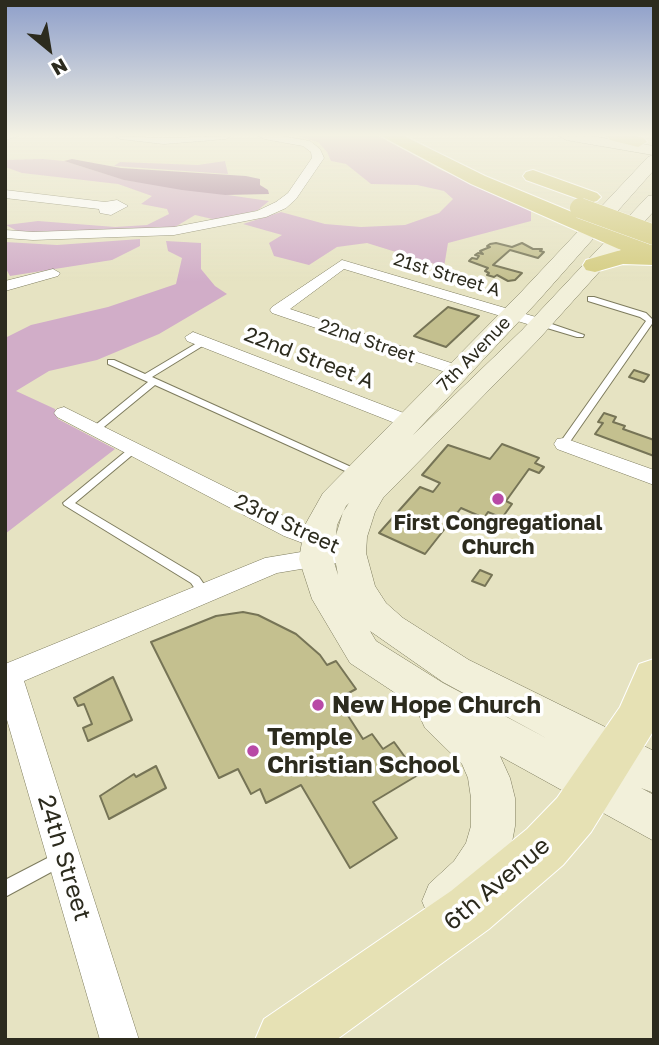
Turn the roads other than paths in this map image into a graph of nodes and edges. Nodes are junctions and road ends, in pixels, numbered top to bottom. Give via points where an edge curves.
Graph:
1 (300, 185) edge
2 (495, 185) edge
3 (520, 185) edge
4 (543, 185) edge
5 (614, 185) edge
6 (5, 194) edge
7 (654, 201) edge
8 (105, 206) dead end
9 (587, 211) junction
10 (648, 225) edge
11 (5, 234) edge
12 (617, 240) junction
13 (654, 247) edge
14 (654, 257) edge
15 (595, 265) junction
16 (53, 273) dead end
17 (5, 286) edge
18 (591, 299) dead end
19 (278, 310) joint
20 (512, 315) junction
21 (540, 324) junction
22 (580, 335) dead end
23 (199, 340) joint
24 (111, 362) dead end
25 (457, 371) junction
26 (150, 379) junction
27 (64, 413) dead end
28 (407, 421) junction
29 (96, 429) junction
30 (564, 444) joint
31 (134, 449) junction
32 (357, 473) junction
33 (654, 478) edge
34 (328, 550) junction
35 (204, 593) junction
36 (363, 652) junction
37 (6, 676) edge
38 (654, 677) edge
39 (621, 771) edge
40 (654, 819) edge
41 (64, 857) junction
42 (5, 889) edge
43 (332, 1006) junction
44 (120, 1040) edge
45 (285, 1040) edge

1 - 11 street via 281,205 197,228
2 - 9 highway
3 - 9 highway
4 - 9 highway
5 - 9 main road, 7th Avenue
6 - 8 street
7 - 10 main road, 7th Avenue
9 - 10 highway, bridge
9 - 12 highway
9 - 20 main road, 7th Avenue
10 - 12 main road, 7th Avenue
10 - 13 highway via 637,231
12 - 14 highway
12 - 15 main road, 7th Avenue
14 - 15 highway via 621,257
15 - 21 main road, 7th Avenue
16 - 17 street
18 - 30 lane via 650,321
19 - 20 street, 21st Street A via 342,264
19 - 25 street, 22nd Street
20 - 21 street, 21st Street A
20 - 25 main road, 7th Avenue
21 - 22 lane
21 - 34 main road, 7th Avenue via 372,491 351,537
23 - 26 lane
23 - 28 street, 22nd Street A
24 - 26 lane
25 - 28 main road, 7th Avenue
26 - 29 lane
26 - 32 lane
27 - 29 street, 23rd Street
28 - 32 main road, 7th Avenue
29 - 31 street, 23rd Street
30 - 33 street
31 - 34 street, 23rd Street
31 - 35 lane via 68,503 195,580
32 - 34 main road, 7th Avenue via 334,500 321,525
34 - 35 street via 274,564
34 - 36 main road, 23rd Street via 329,599
34 - 39 main road, 23rd Street via 373,613 390,628
35 - 37 street
36 - 39 main road, 23rd Street via 429,695
36 - 43 main road via 396,687 444,718 477,751 489,778 493,826 487,853 471,878
37 - 41 street, 24th Street
38 - 39 main road, 6th Avenue
39 - 40 main road, 23rd Street
39 - 43 main road, 6th Avenue via 509,879
41 - 42 lane
41 - 44 street, 24th Street
43 - 45 main road, 6th Avenue

